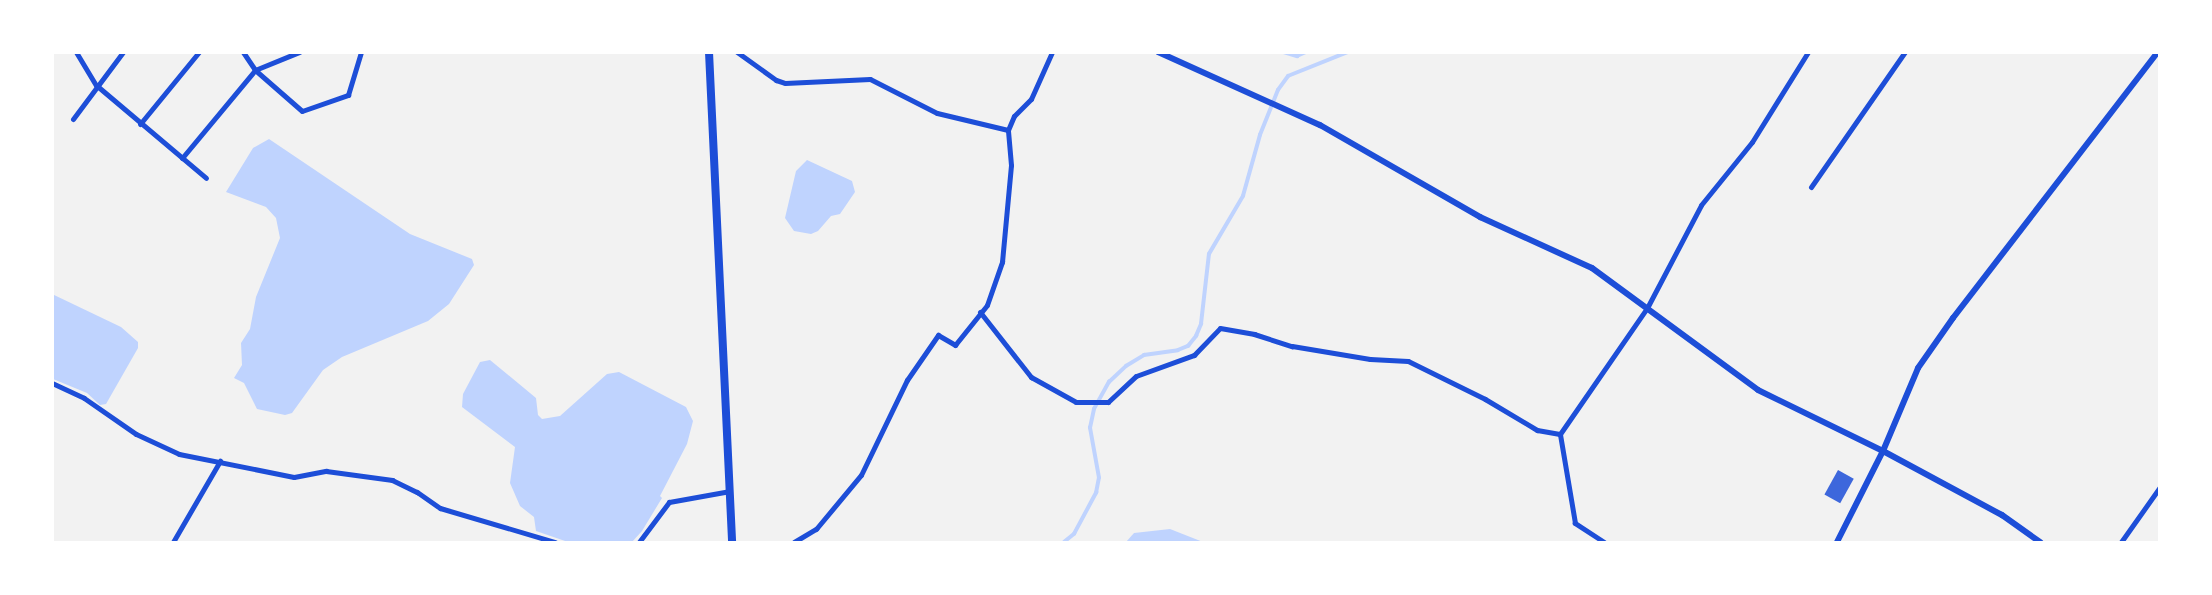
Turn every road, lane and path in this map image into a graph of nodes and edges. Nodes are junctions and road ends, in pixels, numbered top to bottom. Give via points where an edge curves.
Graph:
1 (76, 52) edge
2 (123, 52) edge
3 (199, 52) edge
4 (243, 52) edge
5 (299, 52) edge
6 (361, 52) edge
7 (709, 52) edge
8 (737, 52) edge
9 (1052, 52) edge
10 (1158, 52) edge
11 (1808, 52) edge
12 (1905, 52) edge
13 (2158, 52) edge
14 (255, 70) junction
15 (96, 85) junction
16 (73, 119) dead end
17 (140, 124) junction
18 (1008, 130) junction
19 (182, 158) junction
20 (205, 178) dead end
21 (1811, 187) dead end
22 (1647, 308) junction
23 (980, 312) junction
24 (52, 383) edge
25 (1560, 434) junction
26 (1883, 451) junction
27 (220, 461) junction
28 (2160, 486) edge
29 (730, 491) junction
30 (173, 542) edge
31 (555, 542) edge
32 (639, 542) edge
33 (733, 542) edge
34 (794, 542) edge
35 (1604, 542) edge
36 (1837, 542) edge
37 (2040, 542) edge
38 (2121, 542) edge

1 - 15 street
2 - 15 street
3 - 17 street
4 - 14 street
5 - 14 street
6 - 14 street via 348,95 302,111
7 - 29 main road
8 - 18 street via 785,83 870,79 937,113
9 - 18 street via 1031,99
10 - 22 street via 1352,141 1480,217 1592,268
11 - 22 street via 1752,142 1701,205
12 - 21 street
13 - 26 street via 1935,343 1918,368
14 - 19 street
15 - 16 street
15 - 17 street
17 - 19 street
18 - 23 street via 1011,166 1002,262 987,306
19 - 20 street
22 - 25 street
22 - 26 street via 1758,390
23 - 25 street via 1031,377 1076,402 1103,404 1136,376 1194,355 1220,328 1292,346 1408,361 1537,430
23 - 34 street via 955,345 938,335 907,380 861,475 816,529
24 - 27 street via 84,398 136,434 179,454
25 - 35 street via 1575,523
26 - 36 street
26 - 37 street via 2002,515
27 - 30 street
27 - 31 street via 294,477 326,471 392,480 440,508
28 - 38 street
29 - 32 street via 669,502
29 - 33 main road

